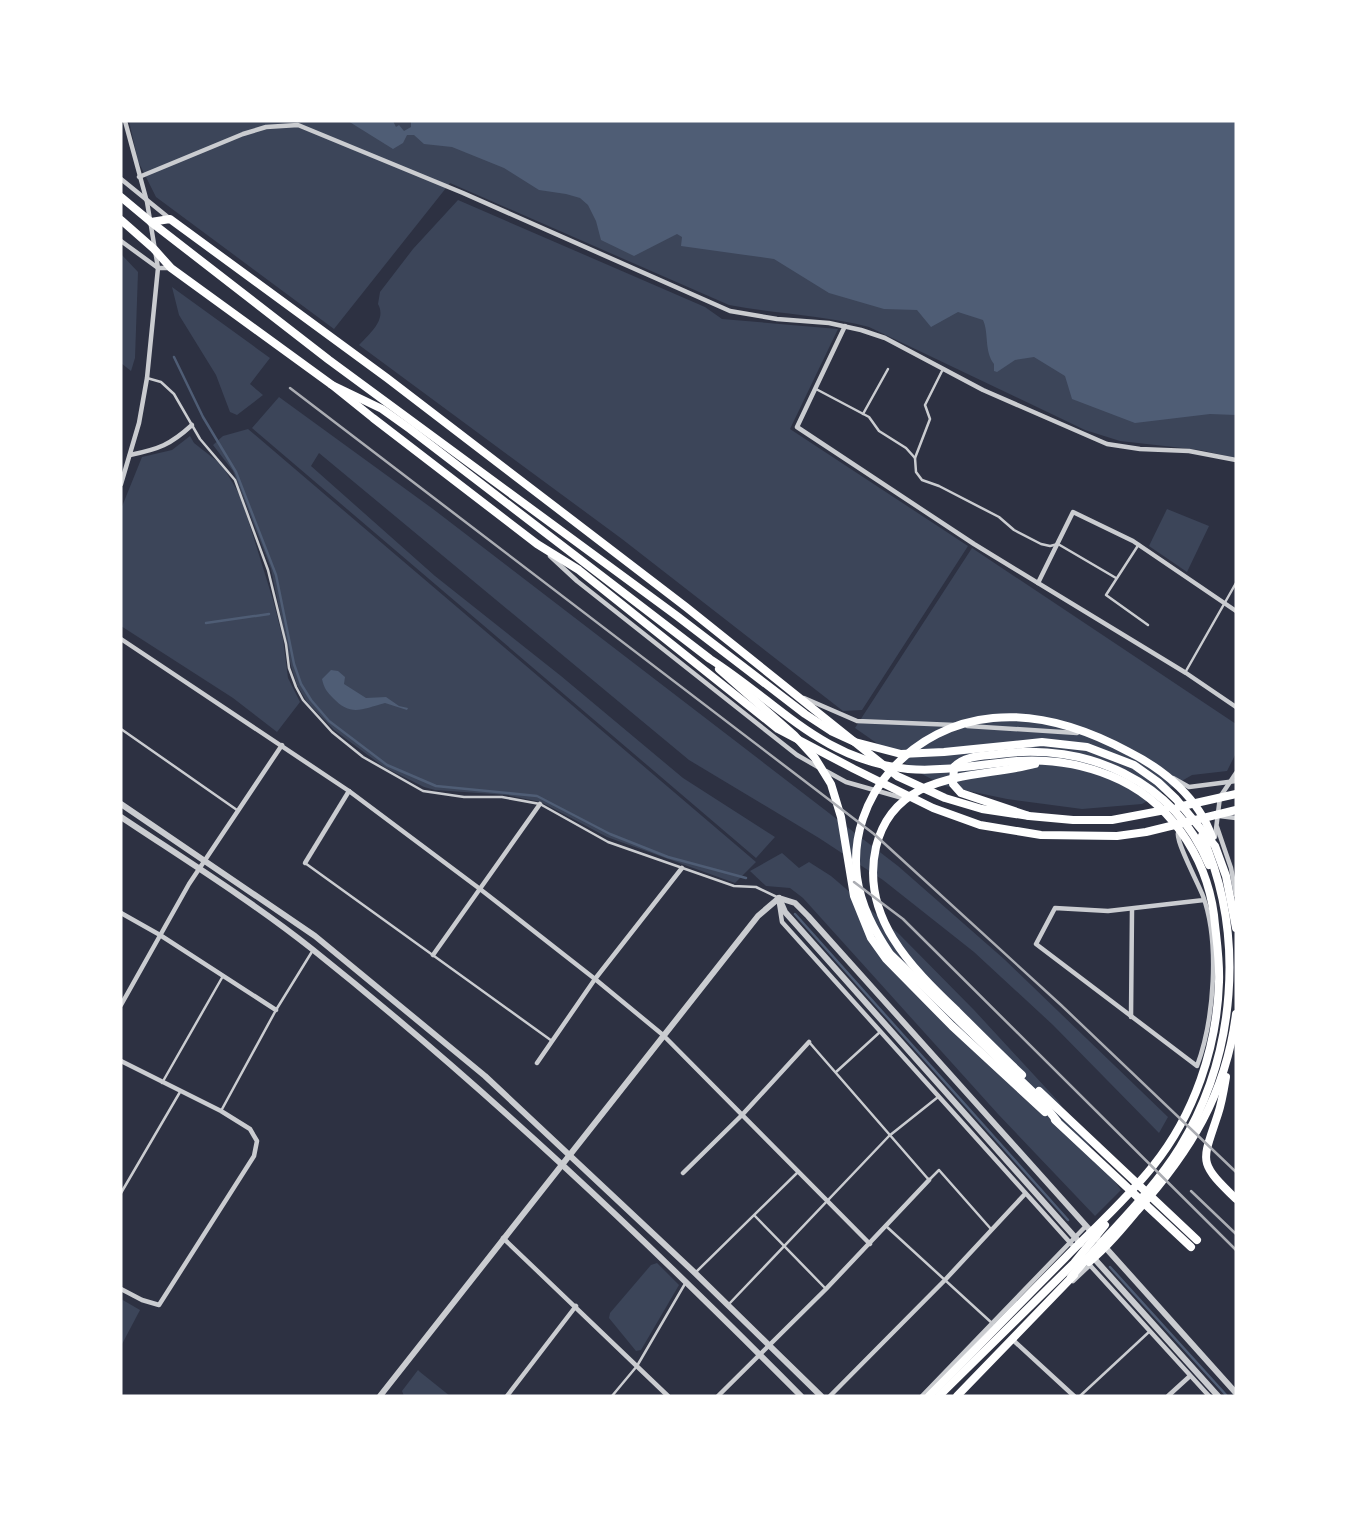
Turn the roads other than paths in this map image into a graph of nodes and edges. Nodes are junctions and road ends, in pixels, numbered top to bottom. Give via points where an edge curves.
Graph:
1 (125, 121) edge
2 (139, 177) junction
3 (121, 180) edge
4 (121, 197) edge
5 (147, 202) junction
6 (170, 219) junction
7 (121, 220) edge
8 (151, 222) junction
9 (121, 241) edge
10 (154, 249) junction
11 (158, 268) junction
12 (171, 268) junction
13 (845, 326) junction
14 (888, 369) dead end
15 (943, 369) junction
16 (148, 378) junction
17 (332, 385) junction
18 (817, 389) junction
19 (863, 414) junction
20 (192, 425) junction
21 (130, 455) junction
22 (915, 458) junction
23 (1236, 460) edge
24 (121, 484) edge
25 (537, 544) junction
26 (1058, 544) junction
27 (1139, 544) junction
28 (1116, 578) junction
29 (1038, 583) junction
30 (1236, 583) edge
31 (1224, 604) junction
32 (1236, 611) edge
33 (1148, 625) dead end
34 (121, 639) edge
35 (710, 659) junction
36 (1186, 673) junction
37 (796, 694) junction
38 (1236, 707) edge
39 (121, 729) edge
40 (282, 745) junction
41 (1042, 762) junction
42 (1236, 773) edge
43 (1233, 782) edge
44 (1189, 787) junction
45 (349, 791) junction
46 (1236, 794) edge
47 (1220, 797) junction
48 (121, 804) edge
49 (540, 804) junction
50 (1186, 806) junction
51 (933, 808) junction
52 (1174, 808) junction
53 (237, 810) junction
54 (1236, 810) edge
55 (1029, 816) junction
56 (1218, 816) junction
57 (121, 817) edge
58 (1236, 818) edge
59 (1195, 821) junction
60 (1217, 827) junction
61 (1177, 829) junction
62 (1215, 846) junction
63 (204, 860) junction
64 (1223, 861) dead end
65 (305, 863) joint
66 (1199, 867) dead end
67 (682, 868) junction
68 (198, 869) junction
69 (480, 889) junction
70 (1236, 895) edge
71 (779, 898) junction
72 (1205, 900) junction
73 (1132, 909) junction
74 (121, 913) edge
75 (1236, 928) edge
76 (160, 935) junction
77 (313, 950) junction
78 (433, 955) junction
79 (223, 976) junction
80 (595, 979) junction
81 (1219, 979) junction
82 (121, 1005) edge
83 (276, 1010) junction
84 (1236, 1014) edge
85 (1131, 1017) junction
86 (430, 1032) junction
87 (880, 1032) junction
88 (1235, 1033) edge
89 (663, 1035) junction
90 (552, 1041) junction
91 (422, 1042) junction
92 (809, 1042) joint
93 (121, 1061) edge
94 (537, 1063) dead end
95 (836, 1072) junction
96 (162, 1083) junction
97 (180, 1092) junction
98 (1227, 1093) dead end
99 (938, 1097) junction
100 (221, 1111) junction
101 (742, 1115) junction
102 (1057, 1121) junction
103 (890, 1136) junction
104 (569, 1155) junction
105 (561, 1165) junction
106 (799, 1172) junction
107 (683, 1173) dead end
108 (929, 1180) junction
109 (121, 1193) edge
110 (1025, 1194) junction
111 (1236, 1199) edge
112 (828, 1202) junction
113 (1118, 1206) junction
114 (755, 1216) junction
115 (886, 1226) junction
116 (1085, 1227) junction
117 (991, 1229) junction
118 (503, 1238) junction
119 (1072, 1240) junction
120 (870, 1244) junction
121 (785, 1247) junction
122 (1106, 1250) junction
123 (1093, 1263) junction
124 (695, 1273) junction
125 (1071, 1277) junction
126 (944, 1281) junction
127 (685, 1282) junction
128 (121, 1289) edge
129 (826, 1289) junction
130 (729, 1305) junction
131 (576, 1307) junction
132 (993, 1324) junction
133 (1150, 1331) junction
134 (1013, 1340) junction
135 (769, 1343) junction
136 (759, 1353) junction
137 (637, 1366) junction
138 (1190, 1376) junction
139 (1236, 1393) edge
140 (380, 1396) edge
141 (507, 1396) edge
142 (612, 1396) edge
143 (668, 1396) edge
144 (718, 1396) edge
145 (801, 1396) edge
146 (821, 1396) edge
147 (830, 1396) edge
148 (922, 1396) edge
149 (929, 1396) edge
150 (939, 1396) edge
151 (957, 1396) edge
152 (1074, 1396) edge
153 (1080, 1396) edge
154 (1168, 1396) edge
155 (1209, 1396) edge
156 (1219, 1396) edge

1 - 2 street
2 - 5 street
2 - 13 street via 243,134 298,125 730,311
3 - 5 street
4 - 8 main road
5 - 6 street
5 - 8 street
6 - 8 main road
6 - 37 main road via 387,378
7 - 10 main road
8 - 10 street
8 - 62 main road via 329,360 831,731 901,754 1042,742 1087,747 1133,765 1158,782
9 - 11 street
10 - 11 street
10 - 12 main road
11 - 12 street
11 - 16 street
12 - 17 main road
13 - 15 street via 885,338
13 - 18 street
14 - 19 lane
15 - 22 lane via 925,405 930,419
15 - 23 street via 1107,444
16 - 20 lane via 174,394
16 - 21 street
17 - 25 main road
17 - 35 main road via 382,409 410,429
18 - 19 lane
18 - 29 street via 797,427
19 - 22 lane
20 - 21 street via 173,442
20 - 49 lane via 235,480 268,570 292,677 303,700 323,723 362,757 423,791
21 - 24 street
22 - 26 lane via 922,480 999,517 1041,544
25 - 51 main road via 579,570 778,729
25 - 51 street via 797,755 846,782
26 - 27 street via 1073,512
26 - 28 lane
26 - 29 street
27 - 28 lane
27 - 31 street
28 - 33 lane via 1106,595
29 - 36 street
30 - 31 lane
31 - 32 street
31 - 36 lane
34 - 40 street
35 - 41 main road via 799,727 842,752 880,764 931,769
35 - 102 main road via 794,735 831,784 854,896 871,938 886,959 951,1026
36 - 38 street
37 - 44 street via 857,721 1087,734
37 - 55 main road via 897,776 945,798
39 - 53 lane
40 - 45 street
40 - 53 street
41 - 81 main road via 1088,768 1113,777 1145,795 1177,826 1209,887
41 - 102 main road via 962,776 928,786 904,800 886,821 876,844 873,872 879,912 893,941 927,982 1194,1244
42 - 43 street
43 - 44 street
43 - 47 street
44 - 52 street via 1175,794
45 - 65 street
45 - 69 street
46 - 47 main road
47 - 50 main road
47 - 56 street
48 - 63 street
49 - 67 lane via 608,842
49 - 69 street
50 - 52 main road
50 - 59 main road
51 - 61 main road via 981,824 1064,837
52 - 55 main road via 1112,820
52 - 61 street
53 - 63 street
54 - 56 main road
55 - 81 main road via 956,789 954,767 977,756 1023,750 1055,752 1118,769 1166,800 1202,849 1213,876 1224,948
56 - 58 street
56 - 59 main road
56 - 60 street
57 - 68 street
59 - 61 main road
59 - 125 main road via 1216,872 1229,950 1229,996 1214,1075 1179,1149
60 - 64 street via 1214,833
60 - 70 street
61 - 66 street
61 - 72 street via 1177,839
62 - 75 main road
62 - 102 main road via 1206,821 1168,776 1102,738 1042,720 995,717 948,728 896,762 873,796 860,828 856,857 863,902 873,928 890,954 1038,1097
63 - 68 street
63 - 86 street via 315,936
65 - 78 lane
67 - 71 lane via 734,886 756,887
67 - 80 street
68 - 76 street
68 - 77 street
69 - 78 street
69 - 80 street
71 - 87 street via 782,922
71 - 89 street via 762,911
71 - 116 street via 795,903 808,916
71 - 119 street via 785,912
72 - 73 street
72 - 85 street via 1210,925 1211,1002 1197,1066
73 - 85 street
73 - 85 street via 1055,908 1036,944
74 - 76 street
76 - 79 street
76 - 82 street
77 - 83 lane
77 - 91 street
78 - 90 lane
79 - 83 street
79 - 96 lane
80 - 89 street
80 - 90 street
81 - 113 main road via 1213,1033 1188,1108 1173,1138
83 - 100 lane
84 - 88 main road
86 - 91 street
86 - 104 street
87 - 95 lane
87 - 99 street
88 - 98 street
88 - 111 main road via 1205,1154 1214,1177
88 - 125 main road via 1219,1086 1192,1142 1111,1240
89 - 101 street
89 - 104 street
90 - 94 street
91 - 105 street
92 - 95 lane
92 - 101 street
93 - 96 street
95 - 103 lane
96 - 97 street
97 - 100 street
97 - 109 lane
99 - 103 lane
99 - 110 street
100 - 128 street via 250,1129 257,1141 254,1156 159,1305
101 - 106 street
101 - 107 street
103 - 108 lane
103 - 112 lane
104 - 105 street
104 - 124 street
105 - 118 street
105 - 127 street
106 - 112 street
106 - 114 lane
108 - 115 street
108 - 117 lane via 939,1170
110 - 117 street
110 - 119 street
112 - 120 street
112 - 121 lane
113 - 149 main road
113 - 150 main road via 1074,1263
114 - 121 lane
114 - 124 lane
115 - 120 street
115 - 126 lane
116 - 119 street
116 - 122 street
117 - 126 street
118 - 131 street
118 - 140 street
119 - 123 street
119 - 132 street
120 - 129 street
121 - 129 lane
121 - 130 lane
122 - 123 street
122 - 139 street
123 - 133 street
123 - 134 street
123 - 156 street
124 - 130 street
125 - 151 main road
126 - 132 lane
126 - 147 street
127 - 136 street
127 - 137 lane
129 - 135 street
130 - 135 street
131 - 137 street
131 - 141 street
132 - 148 street
133 - 138 street
133 - 153 lane
134 - 151 street
134 - 152 street
135 - 136 street
135 - 146 street
136 - 144 street
136 - 145 street
137 - 142 lane
137 - 143 street
138 - 154 street
138 - 155 street

